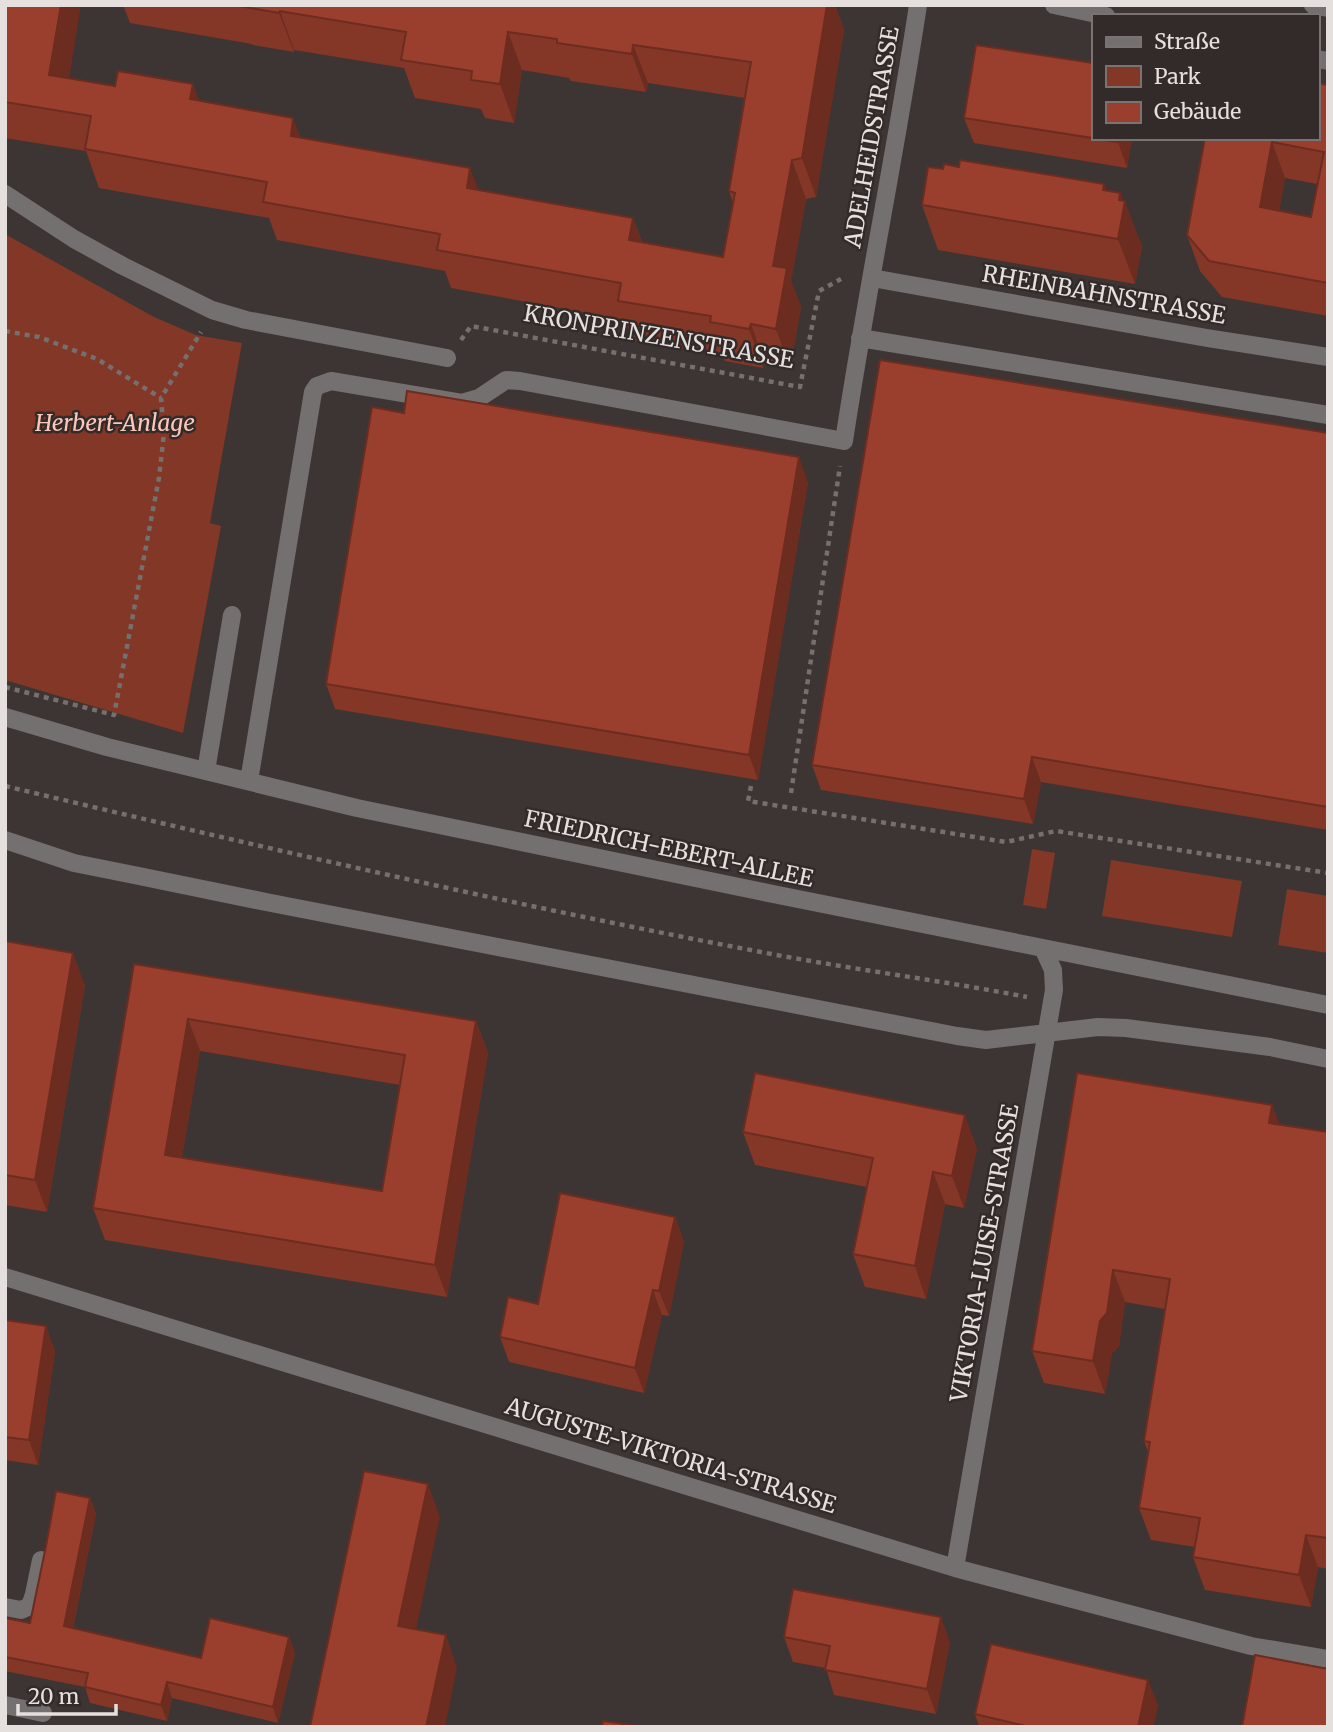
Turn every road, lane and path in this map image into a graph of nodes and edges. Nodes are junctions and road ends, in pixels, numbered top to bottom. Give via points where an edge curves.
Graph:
1 (918, 5) edge
2 (1054, 5) edge
3 (1313, 5) edge
4 (1328, 8) edge
5 (1097, 14) edge
6 (5, 194) edge
7 (872, 278) junction
8 (841, 279) dead end
9 (471, 326) dead end
10 (5, 331) edge
11 (201, 331) dead end
12 (860, 338) junction
13 (1328, 357) edge
14 (447, 358) dead end
15 (162, 398) junction
16 (1328, 415) edge
17 (838, 482) dead end
18 (232, 615) dead end
19 (5, 687) edge
20 (5, 717) edge
21 (206, 771) junction
22 (249, 781) junction
23 (5, 786) edge
24 (751, 786) dead end
25 (791, 793) dead end
26 (5, 840) edge
27 (1328, 873) edge
28 (1043, 948) junction
29 (1052, 1002) junction
30 (1328, 1005) edge
31 (1046, 1033) junction
32 (1328, 1059) edge
33 (5, 1277) edge
34 (41, 1560) edge
35 (955, 1568) junction
36 (5, 1607) edge
37 (1328, 1659) edge
38 (5, 1705) edge
39 (43, 1713) dead end

1 - 7 street, ADELHEIDSTRASSE
2 - 5 street
3 - 4 street
6 - 14 street via 74,239 212,310
7 - 12 street, ADELHEIDSTRASSE
7 - 13 street, RHEINBAHNSTRASSE
8 - 9 path, KRONPRINZENSTRASSE via 819,291 800,387
10 - 15 path via 40,337 97,359
11 - 15 path
12 - 16 street
12 - 22 street, ADELHEIDSTRASSE via 844,441 520,381 506,380 479,398 462,402 331,381 317,386
15 - 19 path via 159,478 114,715
17 - 25 path
18 - 21 street
20 - 21 street, FRIEDRICH-EBERT-ALLEE
21 - 22 street, FRIEDRICH-EBERT-ALLEE
22 - 28 street, FRIEDRICH-EBERT-ALLEE via 357,808
23 - 29 path via 279,851 762,953
24 - 27 path via 748,801 1006,842 1056,831
26 - 31 street via 74,863 957,1036 986,1040
28 - 29 street, VIKTORIA-LUISE-STRASSE via 1054,977
28 - 30 street, FRIEDRICH-EBERT-ALLEE
29 - 31 street, VIKTORIA-LUISE-STRASSE
31 - 32 street via 1126,1028
31 - 35 street, VIKTORIA-LUISE-STRASSE
33 - 35 street, AUGUSTE-VIKTORIA-STRASSE
34 - 36 street via 30,1606 21,1610
35 - 37 street, AUGUSTE-VIKTORIA-STRASSE via 1251,1646
38 - 39 street

